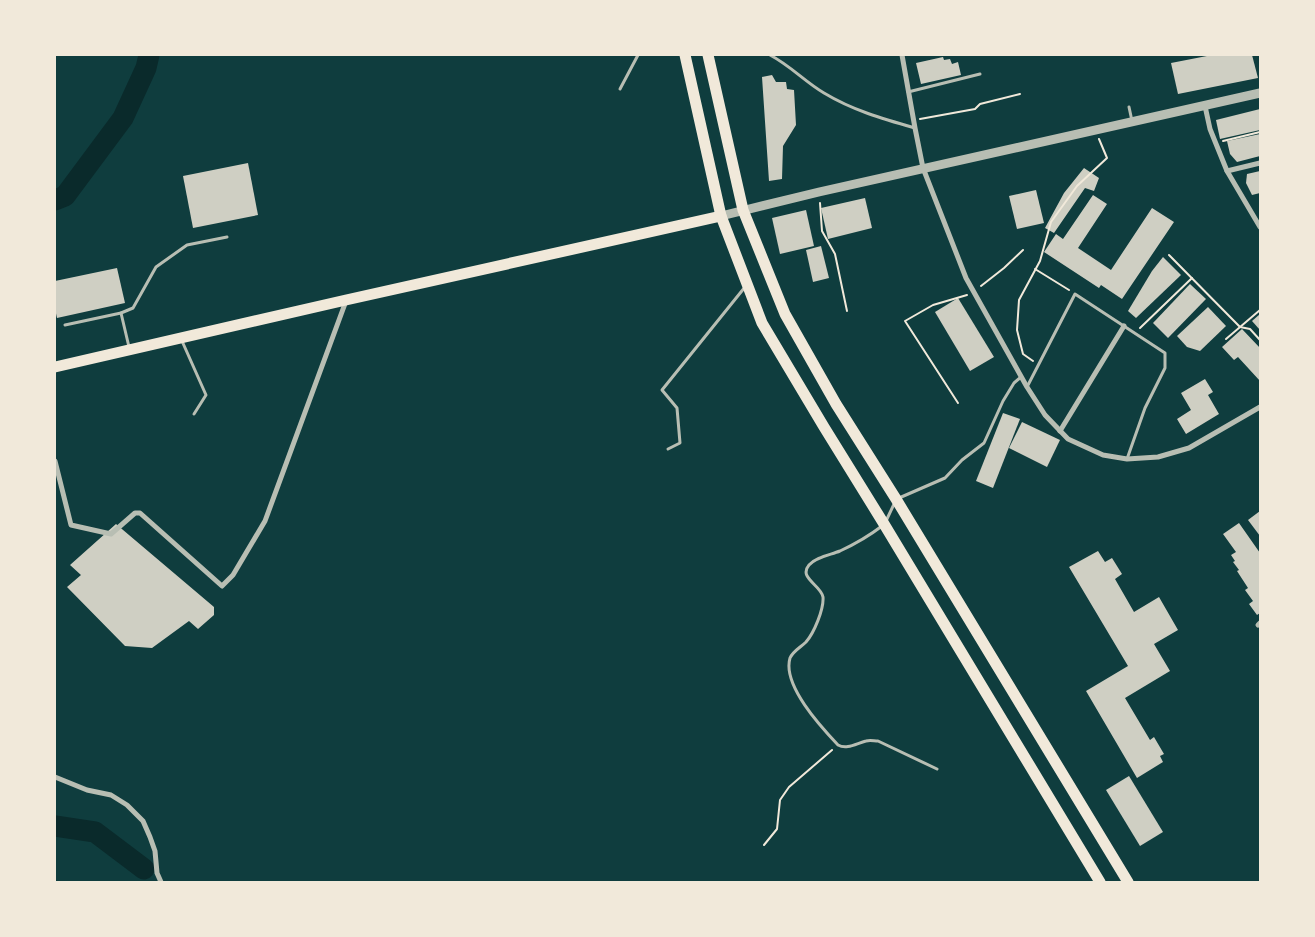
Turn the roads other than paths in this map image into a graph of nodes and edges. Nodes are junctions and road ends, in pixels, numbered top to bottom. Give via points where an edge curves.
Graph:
1 (638, 55) edge
2 (685, 55) edge
3 (708, 55) edge
4 (770, 55) edge
5 (902, 55) edge
6 (980, 74) dead end
7 (620, 89) dead end
8 (908, 92) junction
9 (1260, 93) edge
10 (1205, 106) junction
11 (1129, 107) dead end
12 (1132, 122) junction
13 (914, 128) junction
14 (1260, 163) edge
15 (923, 168) junction
16 (1227, 171) junction
17 (743, 210) junction
18 (721, 216) junction
19 (1260, 227) edge
20 (227, 237) dead end
21 (747, 284) junction
22 (346, 300) junction
23 (121, 313) junction
24 (64, 325) dead end
25 (1124, 326) junction
26 (180, 338) junction
27 (130, 350) junction
28 (55, 367) edge
29 (1021, 377) junction
30 (1027, 387) junction
31 (1260, 407) edge
32 (194, 414) dead end
33 (1060, 431) junction
34 (668, 449) dead end
35 (1127, 459) junction
36 (55, 461) edge
37 (896, 499) junction
38 (884, 524) junction
39 (937, 769) dead end
40 (55, 776) edge
41 (161, 882) edge
42 (1100, 882) edge
43 (1128, 882) edge

1 - 7 lane
2 - 18 main road
3 - 17 main road
4 - 13 lane via 823,93 865,113
5 - 8 street
6 - 8 lane
8 - 13 street
9 - 10 street
10 - 12 street
10 - 16 street via 1210,129
11 - 12 lane
12 - 15 street
13 - 15 street
14 - 16 street
15 - 17 street
15 - 29 street via 966,278
16 - 19 street
17 - 18 street
17 - 37 main road via 785,314 836,404
18 - 21 main road
18 - 22 main road
20 - 23 lane via 187,245 156,267 133,308
21 - 34 lane via 662,390 677,408 680,443
21 - 38 main road via 762,323
22 - 26 main road
22 - 36 street via 265,521 233,574 222,586 140,513 135,513 111,534 70,525
23 - 24 lane
23 - 27 lane
25 - 30 lane via 1075,294
25 - 33 street
25 - 35 lane via 1165,353 1165,368 1145,408
26 - 27 main road
26 - 32 lane via 206,396
27 - 28 main road
29 - 30 street
29 - 37 lane via 1003,401 984,443 945,478
30 - 33 street
31 - 35 street via 1189,448 1158,457
33 - 35 street via 1068,439 1102,455
37 - 38 lane
37 - 43 main road
38 - 39 lane via 866,537 807,567 808,579 823,596 821,612 812,636 791,656 789,676 815,720 842,748 868,740 878,741
38 - 42 main road
40 - 41 street via 87,790 112,795 143,821 155,851

